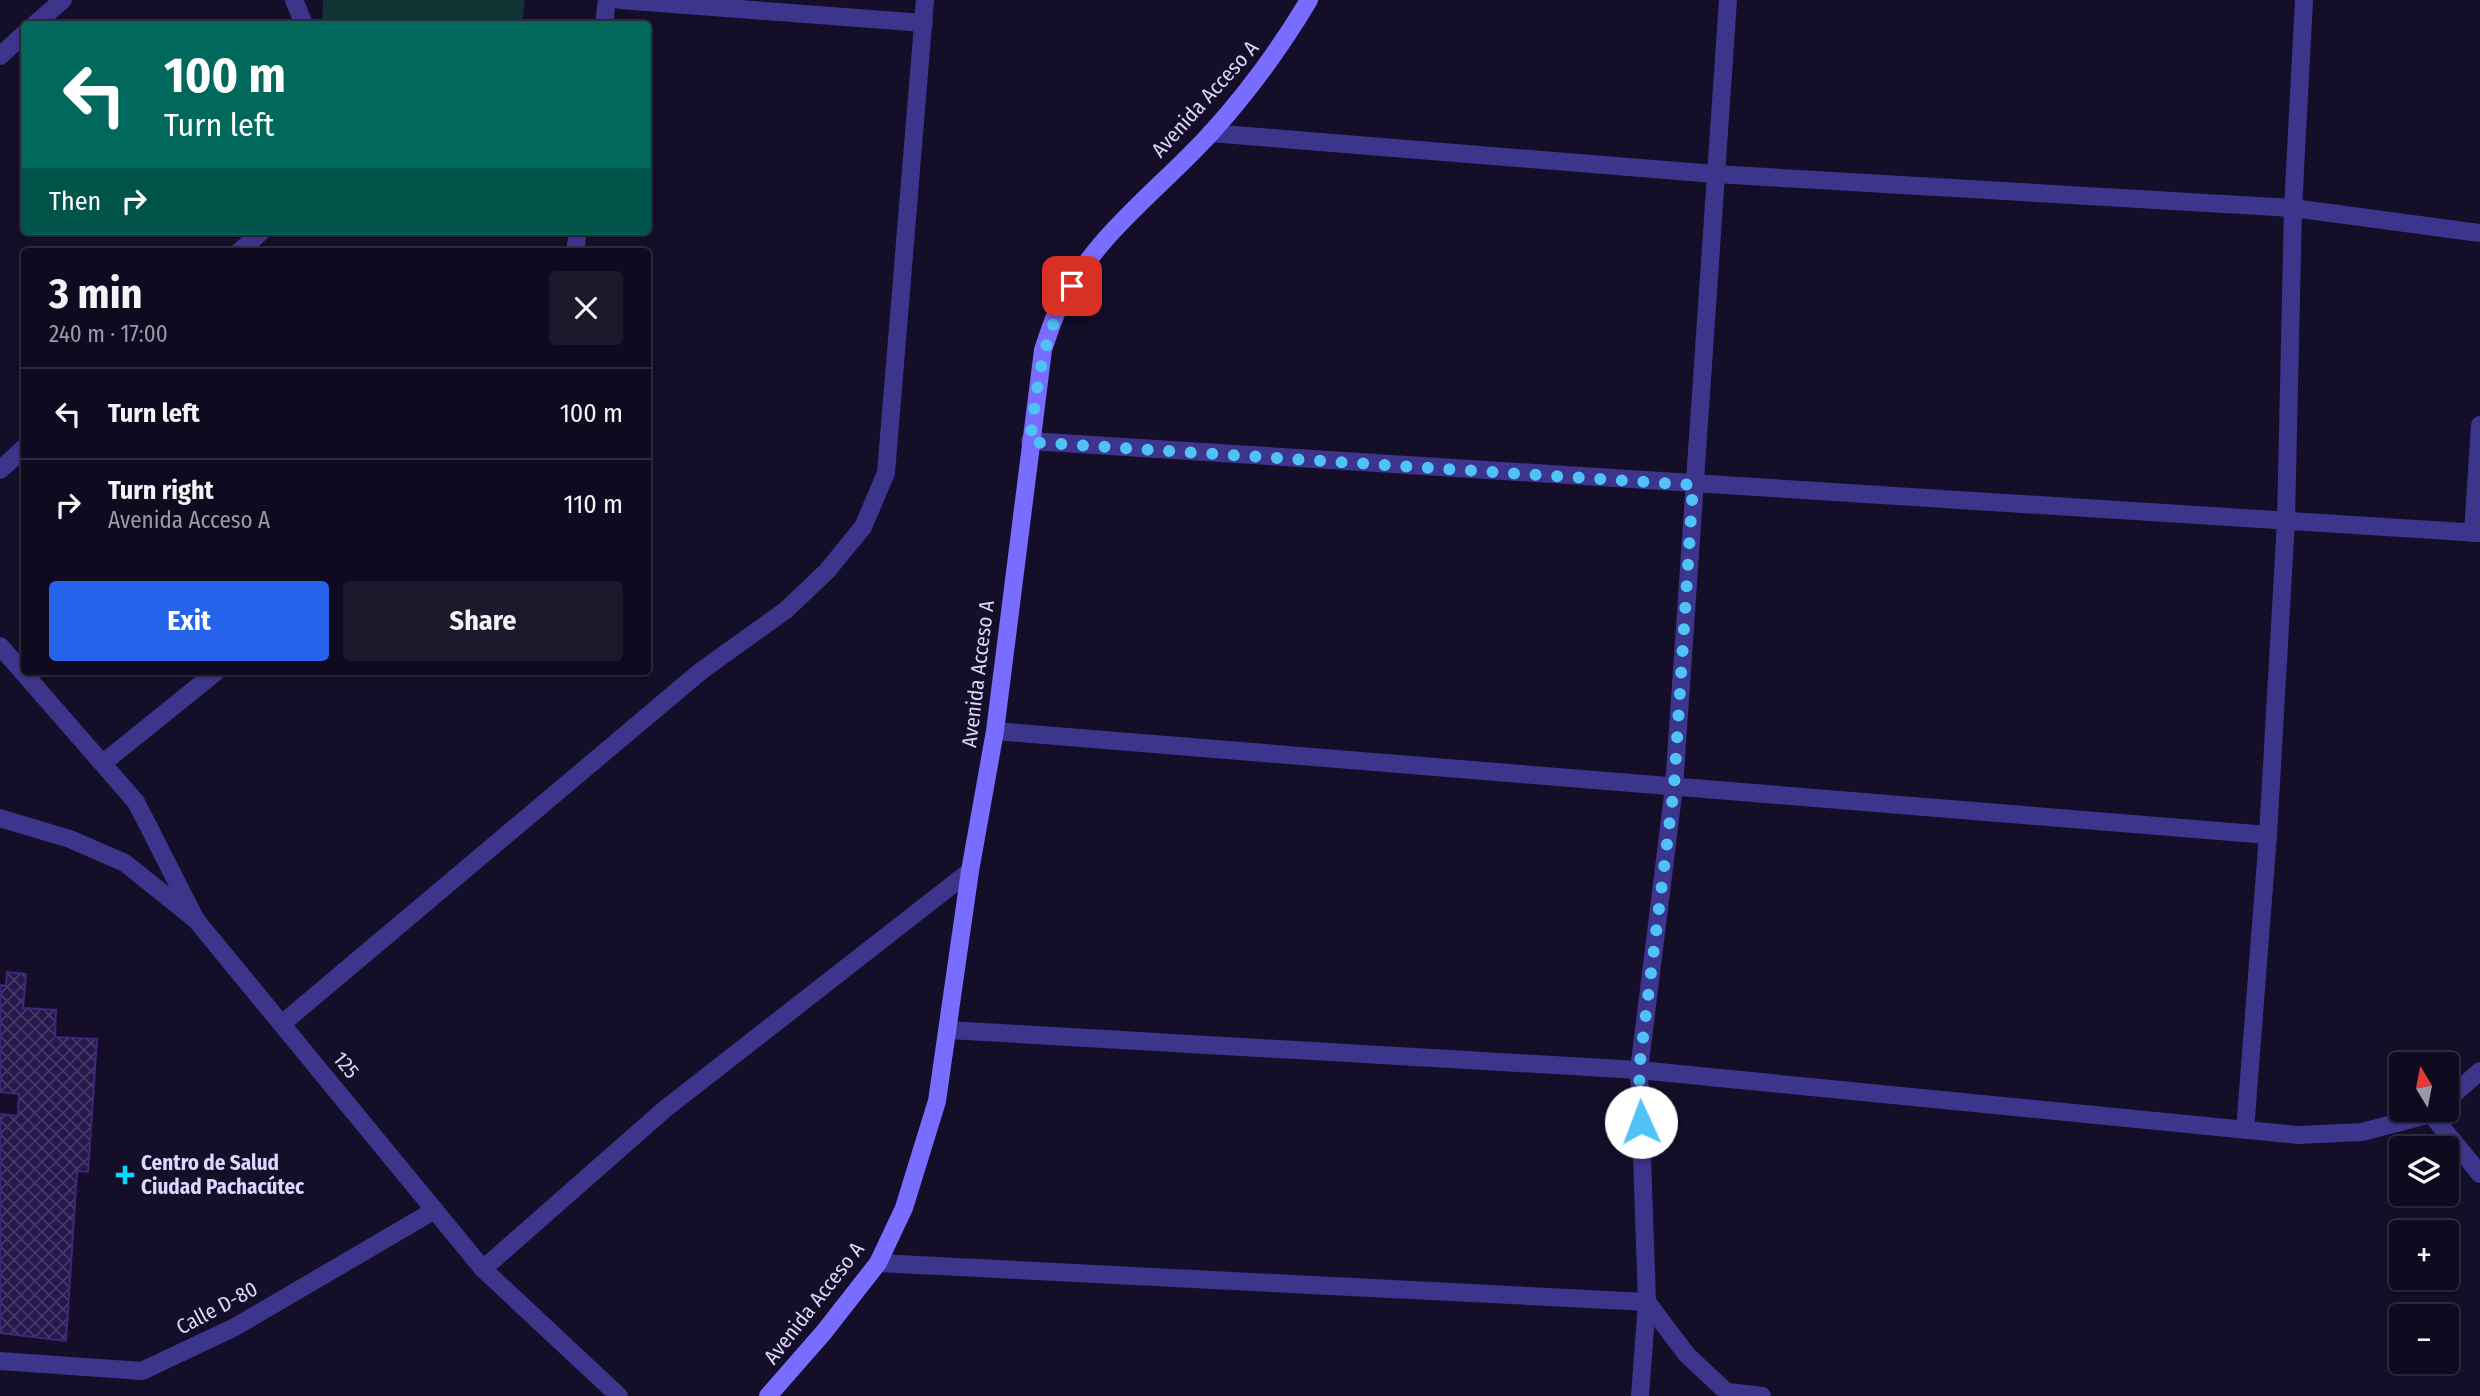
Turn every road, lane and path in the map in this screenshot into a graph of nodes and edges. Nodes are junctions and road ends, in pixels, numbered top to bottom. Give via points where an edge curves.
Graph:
1 (62, 0) edge
2 (294, 0) edge
3 (607, 0) edge
4 (620, 0) edge
5 (925, 0) edge
6 (1309, 0) edge
7 (1728, 0) edge
8 (2304, 0) edge
9 (38, 21) edge
10 (303, 21) edge
11 (604, 21) edge
12 (924, 23) junction
13 (21, 37) edge
14 (0, 56) edge
15 (1210, 133) junction
16 (1715, 174) junction
17 (2293, 208) junction
18 (2480, 233) edge
19 (258, 235) edge
20 (243, 248) edge
21 (2480, 425) edge
22 (1030, 442) junction
23 (21, 451) edge
24 (0, 470) edge
25 (1693, 485) junction
26 (2286, 521) junction
27 (2477, 533) edge
28 (0, 646) edge
29 (21, 670) edge
30 (26, 675) edge
31 (212, 675) edge
32 (995, 731) junction
33 (103, 763) junction
34 (1674, 787) junction
35 (0, 818) edge
36 (2268, 835) junction
37 (970, 871) junction
38 (197, 920) junction
39 (283, 1023) junction
40 (949, 1030) junction
41 (1639, 1070) junction
42 (2480, 1071) edge
43 (2459, 1090) edge
44 (2398, 1122) edge
45 (2441, 1122) edge
46 (2245, 1130) junction
47 (2480, 1174) edge
48 (435, 1210) junction
49 (878, 1263) junction
50 (483, 1269) junction
51 (1647, 1302) junction
52 (0, 1361) edge
53 (1729, 1394) edge
54 (619, 1396) edge
55 (768, 1396) edge
56 (1640, 1396) edge
57 (1762, 1396) edge

1 - 9 street
2 - 10 street
3 - 11 street
4 - 12 street
5 - 12 street
6 - 15 main road, Avenida Acceso A via 1279,51
7 - 16 street
8 - 17 street
12 - 39 street via 886,473 863,527 827,571 786,610 701,671
13 - 14 street
15 - 16 street
15 - 22 main road, Avenida Acceso A via 1122,219 1059,306 1043,350
16 - 17 street
16 - 25 street
17 - 18 street
17 - 26 street
19 - 20 street
21 - 27 street
22 - 25 street
22 - 32 main road, Avenida Acceso A
23 - 24 street
25 - 26 street
25 - 34 street
26 - 27 street
26 - 36 street
28 - 29 street
30 - 33 street
31 - 33 street
32 - 34 street
32 - 37 main road, Avenida Acceso A
33 - 38 street via 136,802
34 - 36 street
34 - 41 street
35 - 38 street, 125 via 69,839 125,863
36 - 46 street
37 - 40 main road, Avenida Acceso A
37 - 50 street via 666,1109
38 - 39 street, 125
39 - 48 street, 125
40 - 41 street
40 - 49 main road, Avenida Acceso A via 922,1158
41 - 46 street
41 - 51 street
42 - 43 street
44 - 46 street via 2362,1132 2298,1135
45 - 47 street
48 - 50 street, 125
48 - 52 street, Calle D-80 via 234,1327 142,1371
49 - 51 street
49 - 55 main road, Avenida Acceso A
50 - 54 street, 125
51 - 53 street via 1688,1355
51 - 56 street
53 - 57 street

